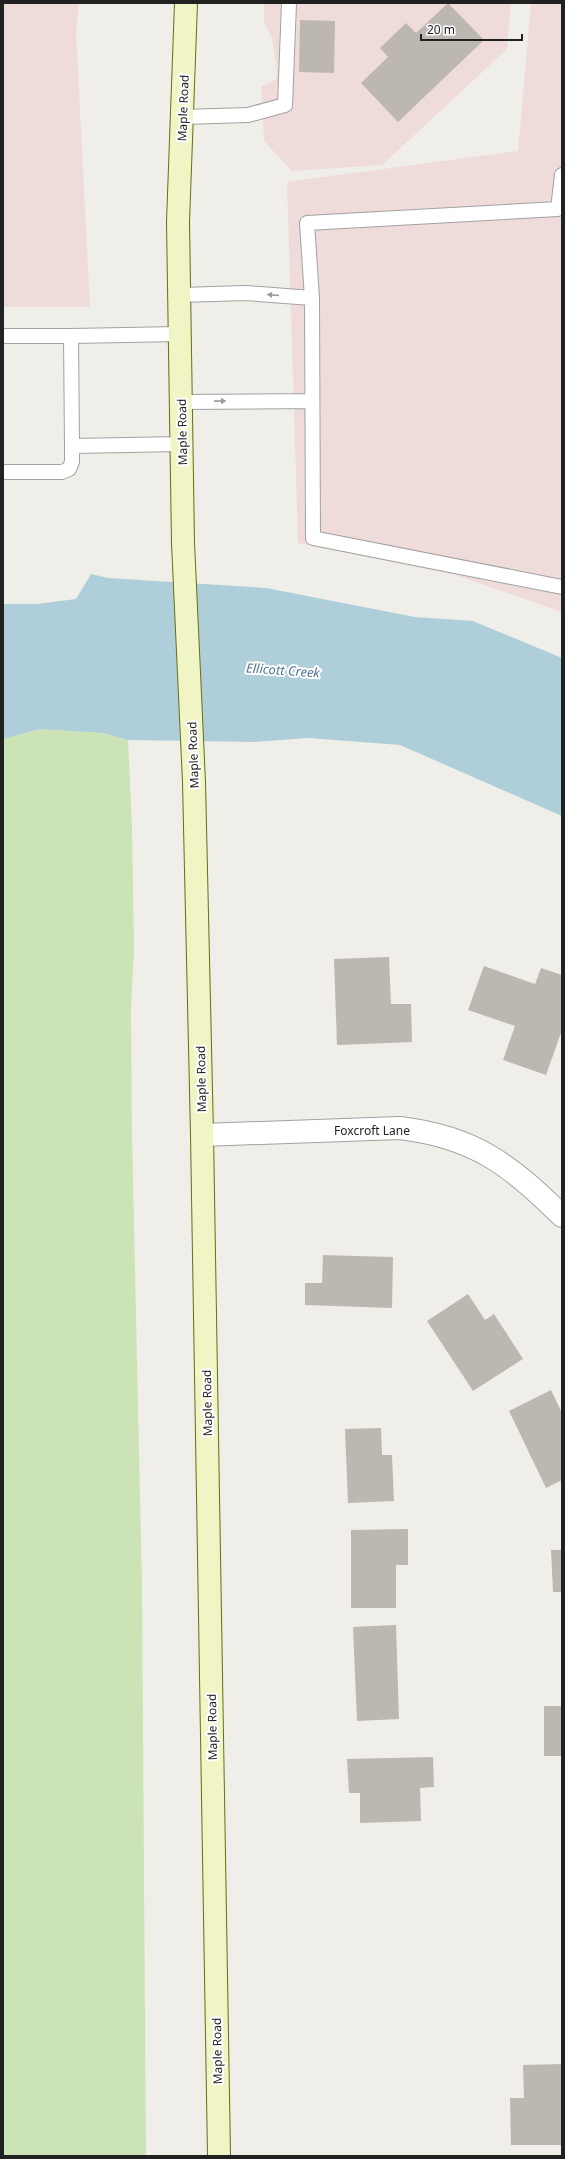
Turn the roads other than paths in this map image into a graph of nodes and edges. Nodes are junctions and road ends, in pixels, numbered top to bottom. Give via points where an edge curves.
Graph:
1 (186, 3) edge
2 (289, 3) edge
3 (182, 117) junction
4 (562, 175) edge
5 (560, 209) edge
6 (180, 295) junction
7 (312, 298) junction
8 (180, 334) junction
9 (3, 336) edge
10 (71, 336) junction
11 (182, 402) junction
12 (312, 402) junction
13 (182, 444) junction
14 (72, 446) junction
15 (3, 472) edge
16 (562, 587) edge
17 (202, 1135) junction
18 (562, 1216) edge
19 (219, 2156) edge

1 - 3 main road, Maple Road
2 - 3 lane via 286,105 248,115
3 - 6 main road, Maple Road via 178,222
4 - 5 lane
5 - 7 lane via 307,223
7 -> 6 lane via 246,293
6 - 8 main road, Maple Road
7 - 12 lane
8 - 10 lane
8 - 11 main road, Maple Road
9 - 10 lane
10 - 14 lane
11 -> 12 lane
11 - 13 main road, Maple Road
12 - 16 lane via 313,538
13 - 14 lane
13 - 17 main road, Maple Road via 183,543 194,782
14 - 15 lane via 72,462 69,469 62,472
17 - 18 street, Foxcroft Lane via 400,1128 421,1130 455,1139 494,1158 528,1183
17 - 19 main road, Maple Road

